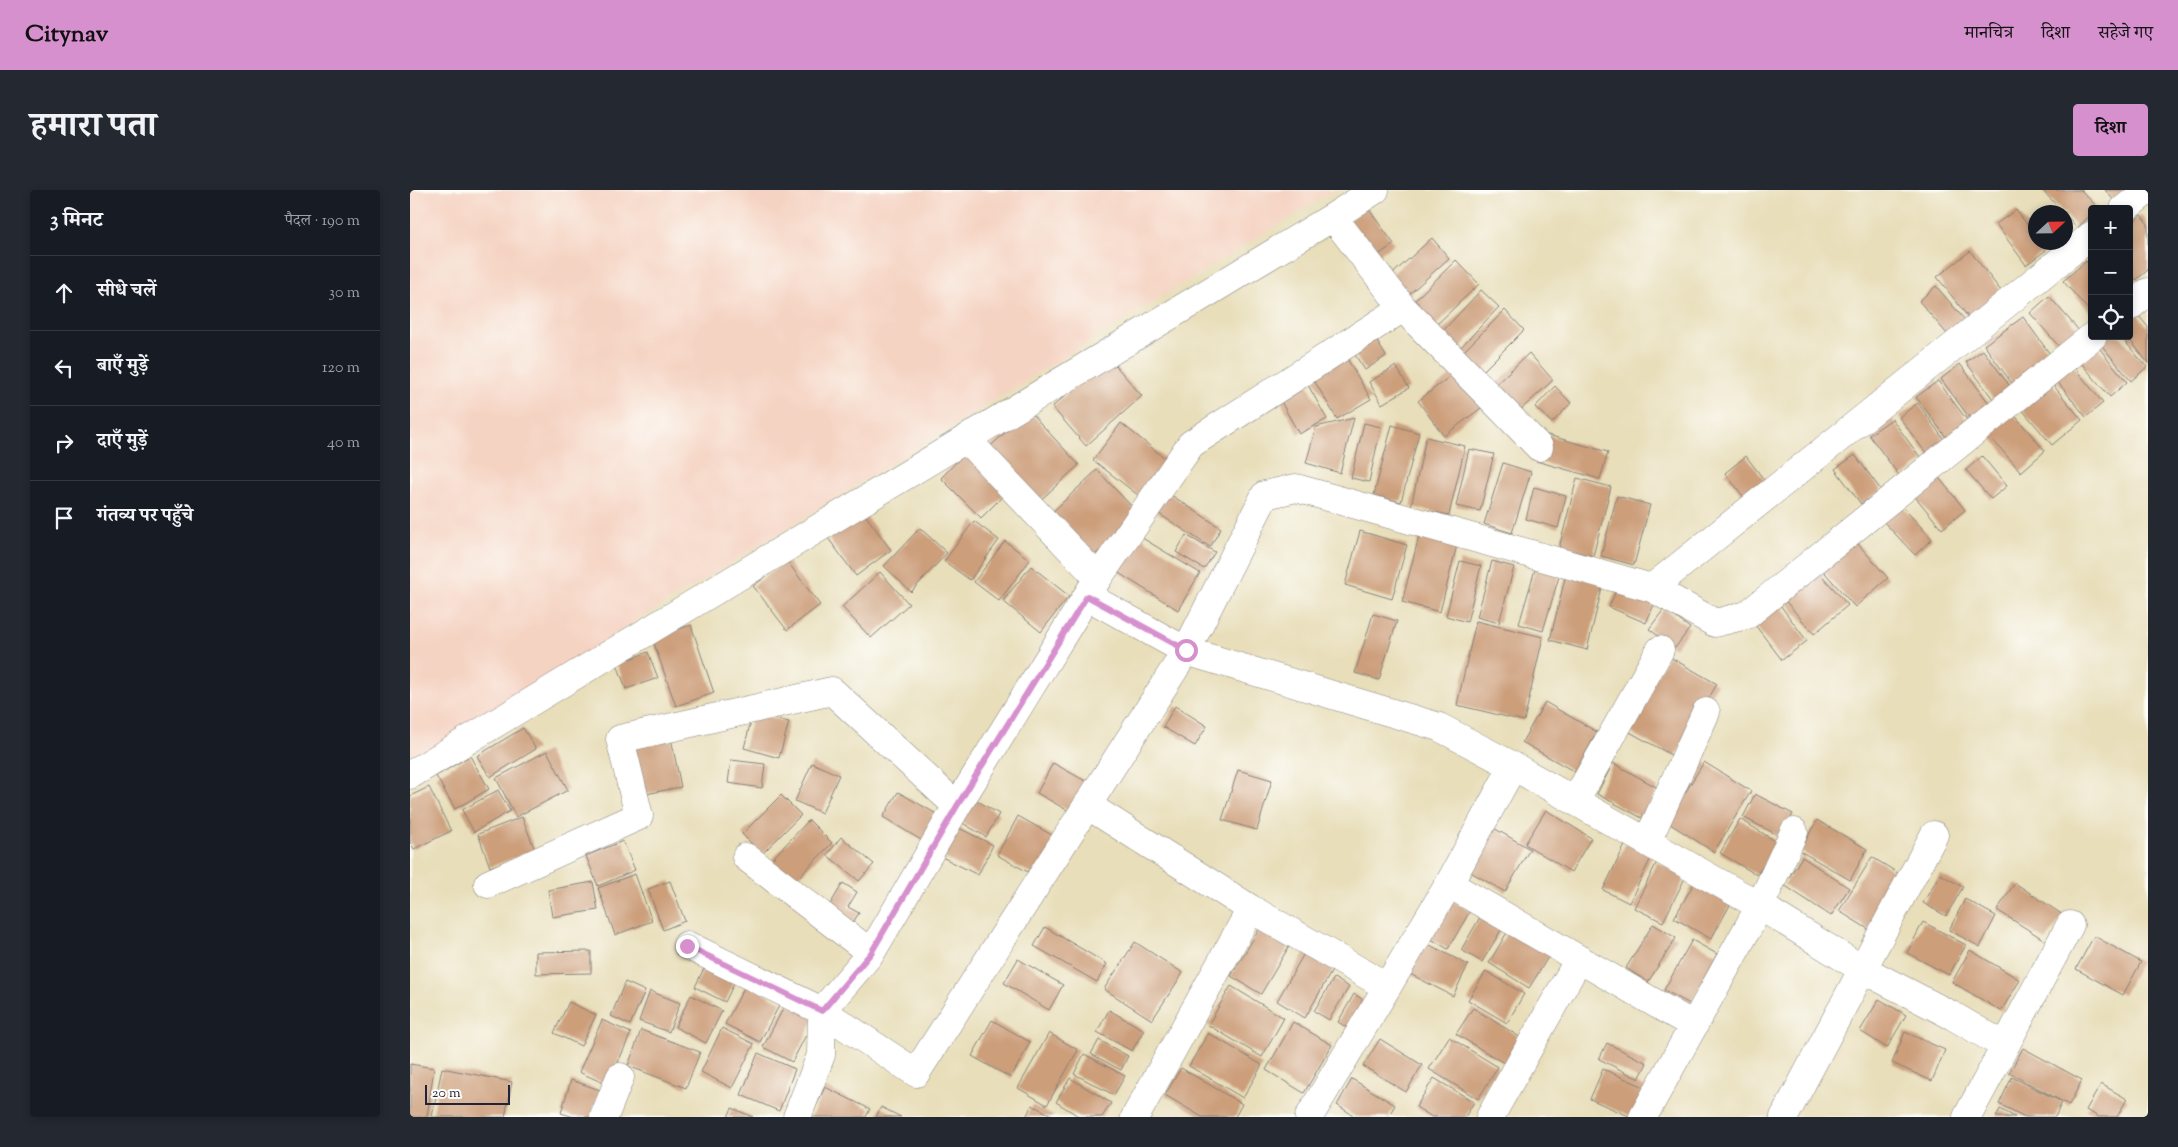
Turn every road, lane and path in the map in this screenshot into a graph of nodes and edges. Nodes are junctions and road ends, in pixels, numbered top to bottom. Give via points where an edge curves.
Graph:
1 (1375, 190) edge
2 (2148, 190) edge
3 (2129, 205) edge
4 (1333, 217) junction
5 (2088, 238) edge
6 (2148, 292) edge
7 (2133, 304) edge
8 (1403, 308) junction
9 (2088, 340) edge
10 (966, 439) junction
11 (1539, 447) dead end
12 (1093, 587) junction
13 (1652, 588) junction
14 (1186, 650) junction
15 (1660, 650) dead end
16 (1706, 712) dead end
17 (1512, 766) junction
18 (410, 775) edge
19 (1575, 801) junction
20 (1087, 805) junction
21 (957, 806) junction
22 (1794, 832) dead end
23 (1934, 835) dead end
24 (1647, 842) junction
25 (746, 857) dead end
26 (488, 884) dead end
27 (1449, 884) junction
28 (1760, 906) junction
29 (1251, 909) junction
30 (2070, 925) dead end
31 (687, 946) dead end
32 (871, 953) junction
33 (1579, 959) junction
34 (1862, 969) junction
35 (1386, 986) junction
36 (822, 1011) junction
37 (1693, 1025) junction
38 (2005, 1046) junction
39 (620, 1077) dead end
40 (604, 1117) edge
41 (797, 1117) edge
42 (1135, 1117) edge
43 (1309, 1117) edge
44 (1490, 1117) edge
45 (1643, 1117) edge
46 (1784, 1117) edge
47 (1966, 1117) edge

1 - 4 street
2 - 3 street
4 - 8 street
4 - 10 street
5 - 13 street
6 - 7 street
8 - 11 street
8 - 12 street via 1191,444
9 - 13 street via 1747,615 1715,623
10 - 12 street
10 - 18 street
12 - 14 street
12 - 21 street
13 - 14 street via 1296,488 1265,495
14 - 17 street via 1439,728
14 - 20 street
15 - 19 street
16 - 24 street
17 - 19 street
17 - 27 street
19 - 24 street
20 - 29 street
20 - 36 street via 916,1073
21 - 26 street via 832,691 620,739 639,816
21 - 32 street
22 - 28 street
23 - 34 street
24 - 28 street
25 - 32 street
27 - 33 street
27 - 35 street
28 - 34 street
28 - 37 street
29 - 35 street
29 - 42 street
30 - 38 street
31 - 36 street
32 - 36 street
33 - 37 street
33 - 44 street
34 - 38 street
34 - 46 street
35 - 43 street
36 - 41 street via 821,1055
37 - 45 street
38 - 47 street
39 - 40 street

